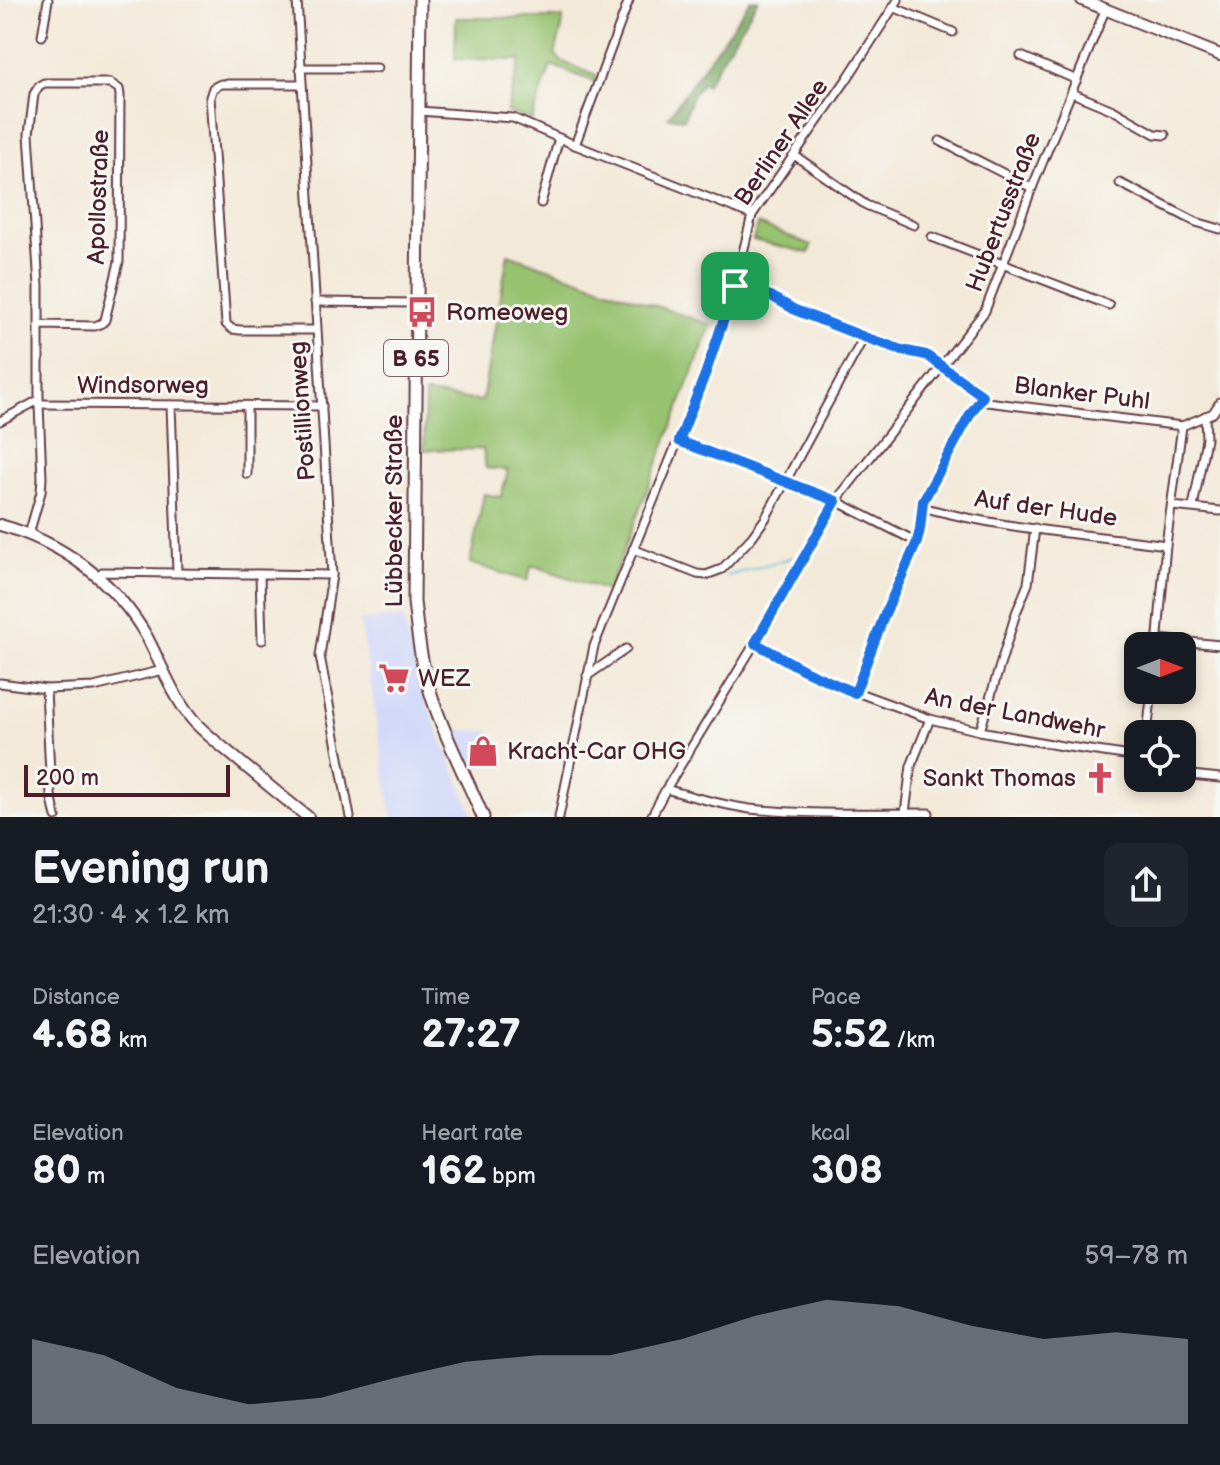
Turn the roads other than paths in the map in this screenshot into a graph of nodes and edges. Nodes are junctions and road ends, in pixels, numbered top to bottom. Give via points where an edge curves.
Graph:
1 (48, 0) edge
2 (297, 0) edge
3 (420, 0) edge
4 (629, 0) edge
5 (1082, 0) edge
6 (896, 4) edge
7 (1106, 8) junction
8 (953, 32) dead end
9 (42, 36) dead end
10 (1220, 55) edge
11 (1021, 56) dead end
12 (300, 68) junction
13 (377, 68) dead end
14 (1077, 80) junction
15 (301, 84) junction
16 (1072, 93) junction
17 (419, 111) junction
18 (1165, 135) dead end
19 (559, 138) junction
20 (940, 141) dead end
21 (575, 145) junction
22 (794, 155) junction
23 (1120, 183) dead end
24 (1032, 188) junction
25 (541, 203) dead end
26 (752, 215) junction
27 (914, 225) dead end
28 (1220, 229) edge
29 (932, 237) dead end
30 (1004, 265) junction
31 (735, 286) junction
32 (315, 302) junction
33 (417, 303) junction
34 (1109, 305) dead end
35 (39, 325) junction
36 (316, 330) junction
37 (864, 337) junction
38 (941, 366) junction
39 (983, 396) junction
40 (39, 402) junction
41 (1220, 402) edge
42 (171, 405) junction
43 (247, 406) junction
44 (322, 406) junction
45 (1218, 412) edge
46 (1205, 416) junction
47 (0, 421) edge
48 (1182, 426) junction
49 (679, 441) junction
50 (247, 474) dead end
51 (785, 481) junction
52 (836, 501) junction
53 (1172, 506) junction
54 (922, 507) junction
55 (1193, 507) junction
56 (1220, 511) edge
57 (0, 525) edge
58 (1035, 528) junction
59 (29, 534) junction
60 (917, 542) junction
61 (1166, 545) junction
62 (633, 549) junction
63 (177, 572) junction
64 (260, 575) junction
65 (332, 575) junction
66 (98, 576) junction
67 (1159, 632) edge
68 (262, 640) dead end
69 (755, 643) junction
70 (1196, 644) edge
71 (1220, 645) edge
72 (626, 649) dead end
73 (163, 670) junction
74 (587, 676) junction
75 (0, 683) edge
76 (46, 689) junction
77 (855, 693) junction
78 (930, 719) junction
79 (980, 731) junction
80 (1124, 755) edge
81 (1196, 775) edge
82 (1220, 778) edge
83 (666, 789) junction
84 (905, 813) junction
85 (929, 813) dead end
86 (56, 817) edge
87 (308, 817) edge
88 (350, 817) edge
89 (483, 817) edge
90 (559, 817) edge
91 (651, 817) edge

1 - 9 street
2 - 12 street, Postillionweg
3 - 17 main road, Lübbecker Straße / B 65
4 - 21 street
5 - 7 street
6 - 8 street
6 - 22 street, Berliner Allee
7 - 10 street
7 - 14 street, Hubertusstraße
11 - 14 street
12 - 13 street
12 - 15 street, Postillionweg
14 - 16 street, Hubertusstraße
15 - 32 street, Postillionweg
15 - 36 street via 221,84 210,97 226,324 240,330
16 - 18 street
16 - 24 street, Hubertusstraße
17 - 19 street via 508,116
17 - 33 main road, Lübbecker Straße / B 65
19 - 21 street
19 - 25 street
20 - 24 street
21 - 26 street
22 - 26 street, Berliner Allee
22 - 27 street via 866,205
23 - 28 street
24 - 30 street, Hubertusstraße
26 - 31 street, Berliner Allee
29 - 30 street
30 - 34 street
30 - 38 street, Hubertusstraße via 985,311
31 - 37 street, Blanker Puhl
31 - 49 street, Berliner Allee
32 - 33 street
32 - 36 street, Postillionweg
33 - 89 main road, Lübbecker Straße / B 65 via 414,602 426,677
35 - 35 street, Apollostraße via 29,134 34,94 48,82 110,83 120,95 119,262 105,320 95,326
35 - 40 street
36 - 44 street, Postillionweg
37 - 38 street, Blanker Puhl via 926,355
37 - 51 street
38 - 39 street, Blanker Puhl
38 - 52 street, Hubertusstraße
39 - 48 street, Blanker Puhl via 987,402
39 - 54 street
40 - 42 street, Windsorweg
40 - 47 street, Windsorweg
40 - 59 street via 41,492
41 - 45 street
42 - 43 street, Windsorweg
42 - 63 street
43 - 44 street, Windsorweg
43 - 50 street
44 - 65 street, Postillionweg
45 - 46 street
46 - 48 street
46 - 55 street
48 - 53 street
49 - 51 street
49 - 62 street, Berliner Allee
51 - 52 street
51 - 62 street via 752,537 714,573 697,574
52 - 60 street
52 - 69 street, Hubertusstraße
53 - 55 street
53 - 61 street
54 - 58 street, Auf der Hude
54 - 60 street
55 - 56 street
57 - 59 street
58 - 61 street, Auf der Hude
58 - 79 street via 1028,584
59 - 66 street
60 - 77 street
61 - 67 street
62 - 74 street, Berliner Allee
63 - 64 street
63 - 66 street
64 - 65 street
64 - 68 street
65 - 88 street, Postillionweg via 320,656
66 - 73 street via 130,610
69 - 77 street, An der Landwehr
69 - 83 street, Hubertusstraße
70 - 71 street
72 - 74 street
73 - 76 street via 94,687
73 - 87 street via 193,720
74 - 90 street, Berliner Allee
75 - 76 street
76 - 86 street
77 - 78 street, An der Landwehr
78 - 79 street, An der Landwehr
78 - 84 street via 911,766
79 - 80 street, An der Landwehr
81 - 82 street
83 - 84 street via 749,809
83 - 91 street, Hubertusstraße
84 - 85 street

